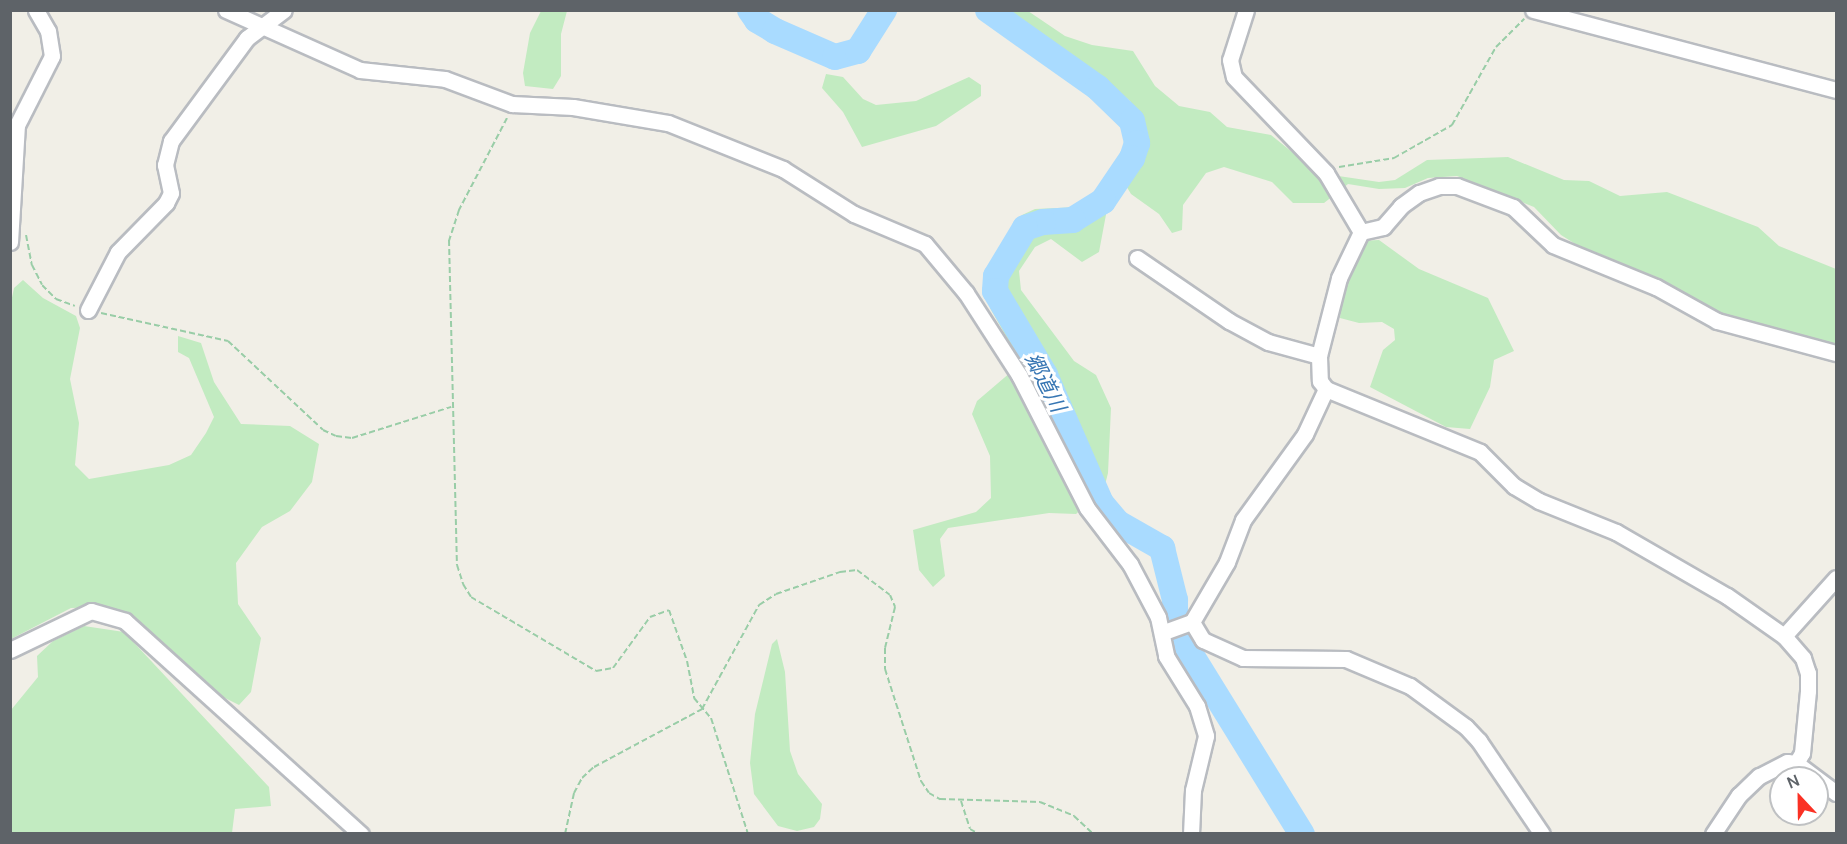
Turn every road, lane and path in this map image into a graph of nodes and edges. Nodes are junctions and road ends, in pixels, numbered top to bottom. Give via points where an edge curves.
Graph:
1 (36, 10) edge
2 (226, 10) edge
3 (284, 10) edge
4 (1246, 10) edge
5 (1530, 13) edge
6 (263, 25) junction
7 (1836, 90) edge
8 (512, 104) junction
9 (1326, 173) junction
10 (14, 211) junction
11 (1361, 232) junction
12 (10, 242) edge
13 (1137, 258) dead end
14 (88, 310) junction
15 (1836, 353) edge
16 (1319, 356) junction
17 (1326, 389) junction
18 (451, 406) junction
19 (1836, 578) edge
20 (1189, 623) junction
21 (1167, 631) junction
22 (1784, 636) junction
23 (10, 650) edge
24 (702, 709) junction
25 (1796, 763) junction
26 (1836, 792) edge
27 (961, 801) junction
28 (361, 834) edge
29 (565, 834) edge
30 (748, 834) edge
31 (979, 834) edge
32 (1093, 834) edge
33 (1191, 834) edge
34 (1542, 834) edge
35 (1713, 834) edge

1 - 10 street via 53,44 52,56 17,125
2 - 6 street
3 - 6 street
4 - 9 street via 1230,60 1233,76
5 - 7 street
5 - 9 path via 1496,46 1452,125 1394,158 1331,168
6 - 8 street via 360,70 445,79
6 - 14 street via 223,67 171,141 166,152 171,193 118,252
8 - 18 path via 459,210 449,240
8 - 21 street via 573,106 668,123 783,168 854,214 926,244 966,292 1013,366 1065,470 1098,526 1140,580
9 - 11 street
10 - 12 street
10 - 14 path via 24,226 32,265 42,285 56,299
11 - 15 street via 1383,227 1419,193 1439,186 1457,186 1513,207 1552,245 1656,287 1717,321
11 - 16 street via 1339,278
13 - 16 street via 1229,321 1268,342
14 - 18 path via 228,341 323,430 336,436 352,438
16 - 17 street via 1319,374
17 - 20 street via 1305,434 1243,520 1227,562
17 - 22 street via 1480,452 1514,486 1539,501 1616,532 1690,573
18 - 24 path via 457,565 471,597 596,671 613,668 650,617 669,609 687,661 694,698
19 - 22 street
20 - 21 street
20 - 34 street via 1203,640 1243,658 1346,659 1410,686 1479,741
21 - 33 street via 1166,656 1197,706 1206,736 1193,790
22 - 25 street via 1803,658 1808,673 1804,743
23 - 28 street via 91,611 125,621
24 - 27 path via 759,605 776,594 857,570 890,595 896,607 885,648 885,669 921,781 929,793 940,799
24 - 29 path via 594,767 574,793
24 - 30 path via 714,728
25 - 26 street
25 - 35 street via 1787,762 1759,776 1739,795
27 - 31 path via 970,829
27 - 32 path via 1040,802 1074,816

